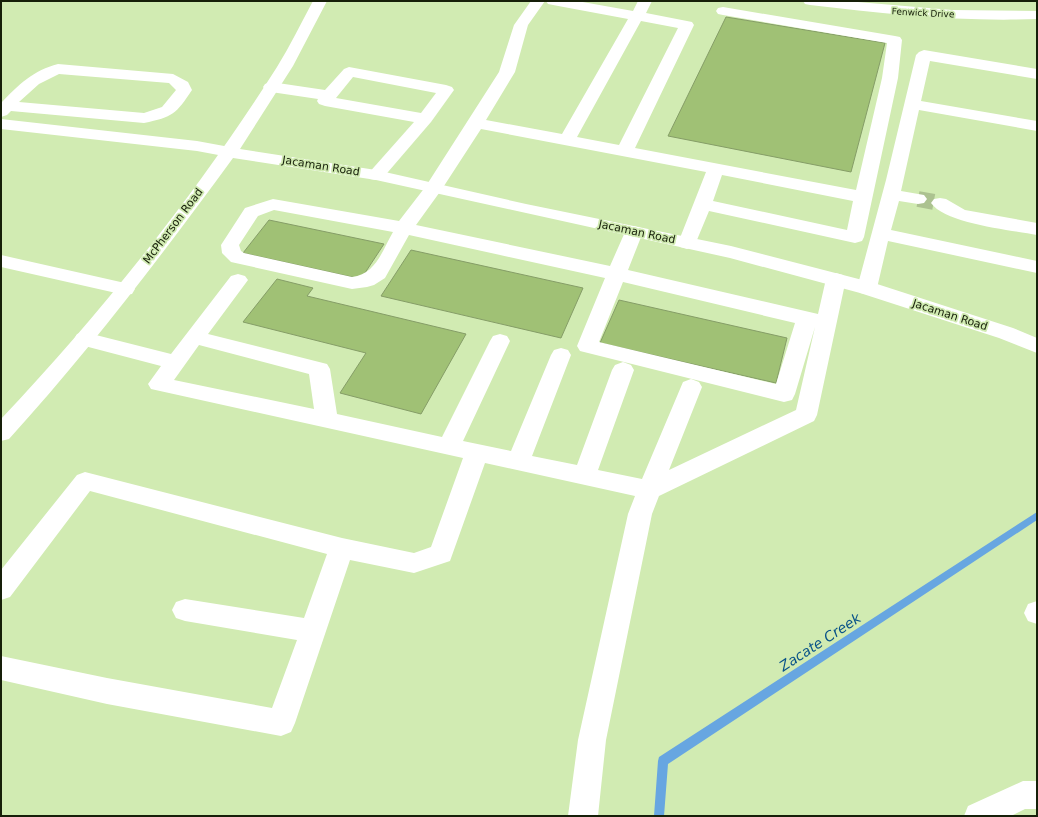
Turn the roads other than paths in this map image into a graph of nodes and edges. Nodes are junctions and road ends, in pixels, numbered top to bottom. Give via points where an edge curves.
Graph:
1 (320, 1) edge
2 (538, 1) edge
3 (553, 1) edge
4 (645, 1) edge
5 (810, 1) edge
6 (723, 10) dead end
7 (1037, 15) edge
8 (637, 16) junction
9 (1037, 74) edge
10 (270, 87) junction
11 (330, 96) junction
12 (913, 104) junction
13 (4, 109) edge
14 (428, 114) junction
15 (476, 123) junction
16 (1, 124) edge
17 (1037, 126) edge
18 (567, 140) junction
19 (625, 151) junction
20 (229, 152) junction
21 (716, 169) junction
22 (376, 175) junction
23 (433, 189) junction
24 (891, 194) junction
25 (864, 197) junction
26 (918, 199) tunnel mouth
27 (703, 204) junction
28 (940, 204) tunnel mouth
29 (404, 228) junction
30 (1037, 229) edge
31 (634, 232) junction
32 (881, 234) junction
33 (688, 243) junction
34 (1, 261) edge
35 (1037, 267) edge
36 (616, 274) junction
37 (238, 280) dead end
38 (836, 280) junction
39 (867, 288) junction
40 (125, 289) junction
41 (816, 321) junction
42 (194, 337) junction
43 (84, 339) junction
44 (500, 341) dead end
45 (1036, 343) edge
46 (560, 355) dead end
47 (176, 362) junction
48 (623, 370) dead end
49 (691, 387) dead end
50 (327, 420) junction
51 (1, 433) edge
52 (449, 446) junction
53 (477, 452) junction
54 (518, 461) junction
55 (585, 475) junction
56 (649, 490) junction
57 (342, 548) junction
58 (1, 589) edge
59 (184, 610) dead end
60 (312, 631) junction
61 (1, 668) edge
62 (1037, 795) edge
63 (583, 816) edge
64 (980, 816) edge

1 - 10 main road, McPherson Road via 285,66
2 - 15 main road via 521,25 507,72
3 - 8 main road
4 - 8 main road
5 - 7 main road, Fenwick Drive via 906,12
6 - 25 main road via 895,40 890,78
8 - 18 main road
8 - 19 main road via 687,25
9 - 12 main road via 924,55
10 - 11 main road
10 - 20 main road, McPherson Road
11 - 14 main road via 325,101
11 - 14 main road via 349,72 446,90
12 - 17 main road
12 - 24 main road
13 - 13 main road via 144,118 165,114 171,110 184,90 182,85 173,79 58,68 30,82
14 - 22 main road
15 - 18 main road
15 - 23 main road
16 - 20 main road, Jacaman Road via 197,146
18 - 19 main road
19 - 21 main road
20 - 22 main road, Jacaman Road
20 - 40 main road, McPherson Road
21 - 25 main road
21 - 27 main road
22 - 23 main road, Jacaman Road
23 - 29 main road
23 - 31 main road, Jacaman Road
24 - 26 main road
24 - 32 main road
25 - 27 main road via 855,236
27 - 33 main road
28 - 30 main road via 960,215
29 - 29 main road via 273,204 251,212 230,245 232,253 238,258 352,283 367,281 378,274
29 - 36 main road
31 - 33 main road, Jacaman Road
31 - 36 main road
32 - 35 main road
32 - 39 main road
33 - 38 main road, Jacaman Road
34 - 40 main road
36 - 41 main road
36 - 41 main road via 587,346 784,394
37 - 42 main road
38 - 39 main road, Jacaman Road
38 - 41 main road
39 - 45 main road, Jacaman Road
40 - 43 main road, McPherson Road
41 - 56 main road via 806,415
42 - 47 main road
42 - 50 main road via 319,369
43 - 47 main road
43 - 51 main road, McPherson Road
44 - 52 main road
46 - 54 main road
47 - 50 main road via 159,384
48 - 55 main road
49 - 56 main road
50 - 52 main road
52 - 53 main road
53 - 54 main road
53 - 57 main road via 441,554 414,563
54 - 55 main road
55 - 56 main road
56 - 63 main road via 640,514 592,740
57 - 58 main road via 85,481
57 - 60 main road
59 - 60 main road
60 - 61 main road via 281,723 107,691
62 - 64 main road via 1023,795

